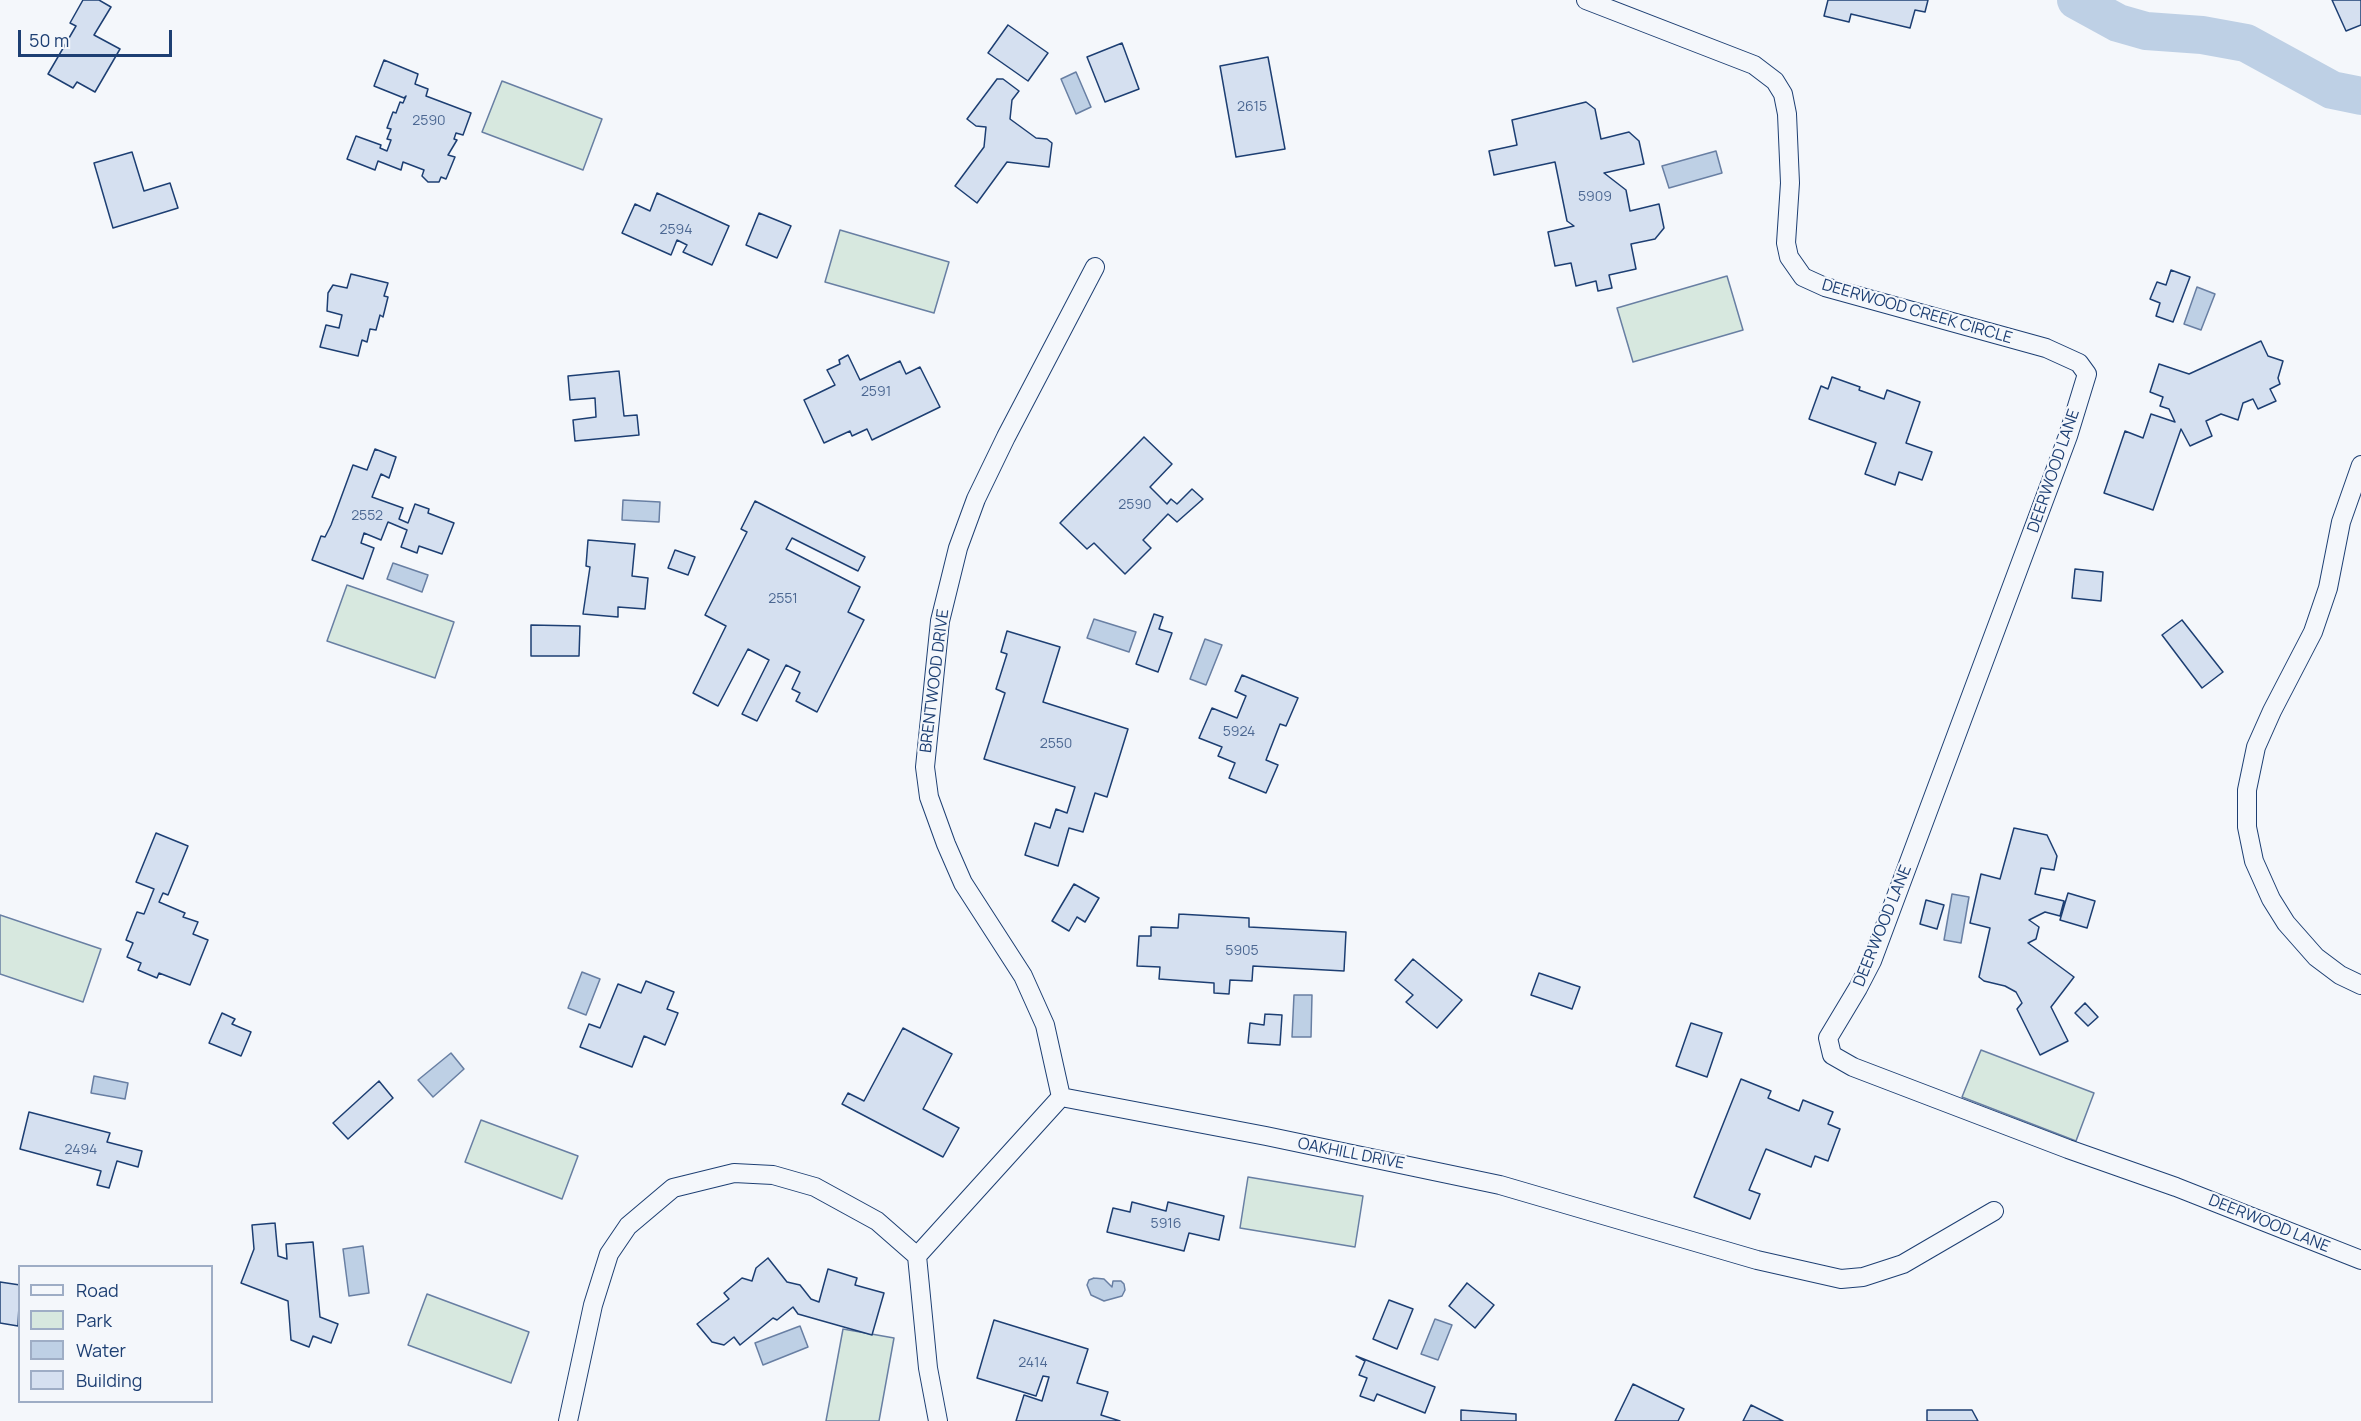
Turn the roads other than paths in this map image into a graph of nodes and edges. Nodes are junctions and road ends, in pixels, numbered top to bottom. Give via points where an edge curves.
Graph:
1 (1586, 0) edge
2 (1095, 267) dead end
3 (2079, 363) joint
4 (2361, 465) edge
5 (2361, 985) edge
6 (1061, 1097) junction
7 (1994, 1211) dead end
8 (917, 1256) junction
9 (2361, 1260) edge
10 (568, 1421) edge
11 (938, 1421) edge

1 - 3 street, DEERWOOD CREEK CIRCLE via 1754,65 1774,81 1783,94 1787,114 1790,183 1786,243 1789,257 1803,277 1825,287 2046,348
2 - 6 street, BRENTWOOD DRIVE via 1006,437 958,548 940,621 925,767 929,797 963,883 1023,976 1045,1025
3 - 9 street, DEERWOOD LANE via 2086,374 2068,436 1872,961 1828,1038 1832,1055 1864,1072
4 - 5 street via 2341,522 2328,588 2313,632 2256,747 2247,790 2247,826 2254,861 2286,923 2316,957
6 - 7 street, OAKHILL DRIVE via 1500,1185 1757,1260 1841,1279 1863,1277 1903,1264
6 - 8 street
8 - 10 street via 877,1221 815,1186 773,1175 734,1173 673,1188 628,1226 609,1254 593,1305
8 - 11 street via 928,1368

